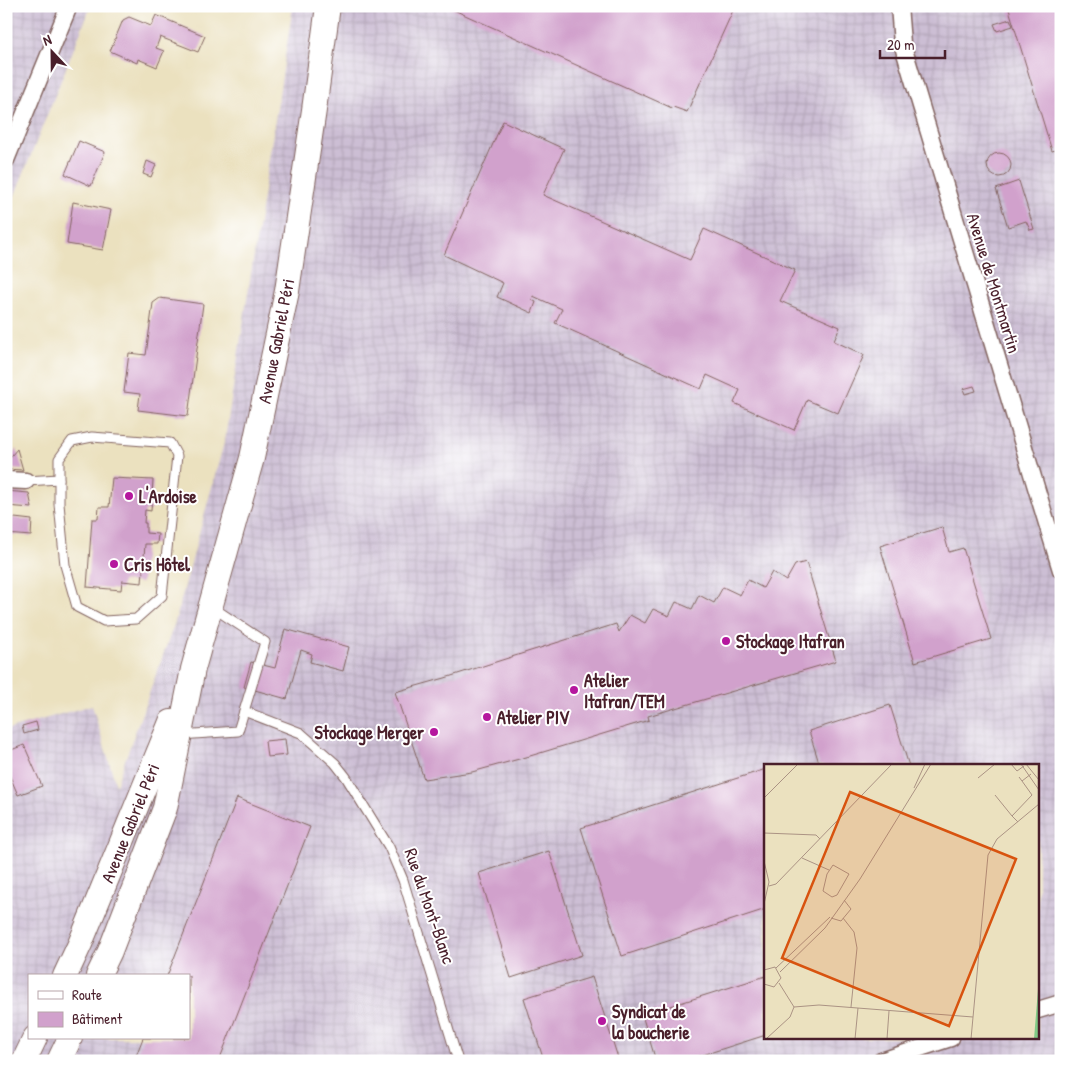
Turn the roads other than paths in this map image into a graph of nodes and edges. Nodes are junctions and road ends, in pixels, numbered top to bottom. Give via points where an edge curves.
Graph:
1 (69, 6) edge
2 (328, 6) edge
3 (899, 6) edge
4 (6, 160) edge
5 (59, 479) junction
6 (6, 480) edge
7 (26, 481) joint
8 (1061, 570) edge
9 (211, 606) junction
10 (193, 669) junction
11 (244, 710) junction
12 (180, 735) junction
13 (66, 974) edge
14 (99, 974) edge
15 (1061, 1003) edge
16 (1040, 1009) edge
17 (34, 1040) edge
18 (69, 1040) edge
19 (945, 1040) edge
20 (24, 1061) edge
21 (60, 1061) edge
22 (458, 1061) edge
23 (880, 1061) edge

1 - 4 street
2 - 9 main road, Avenue Gabriel Péri via 287,291 252,458
3 - 8 street, Avenue de Montmartin via 902,42
5 - 5 lane via 65,565 77,607 104,621 136,619 162,596 177,456 170,443 92,437 72,441 59,459
5 - 7 lane
6 - 7 street
9 - 10 main road, Avenue Gabriel Péri
9 - 11 lane via 265,642
10 - 12 main road, Avenue Gabriel Péri
10 - 13 main road, Avenue Gabriel Péri
11 - 12 lane via 238,731
11 - 22 lane, Rue du Mont-Blanc via 300,733 335,763 351,784 389,847 403,880
12 - 14 main road, Avenue Gabriel Péri via 165,808
15 - 16 street
17 - 20 main road
18 - 21 main road
19 - 23 street

